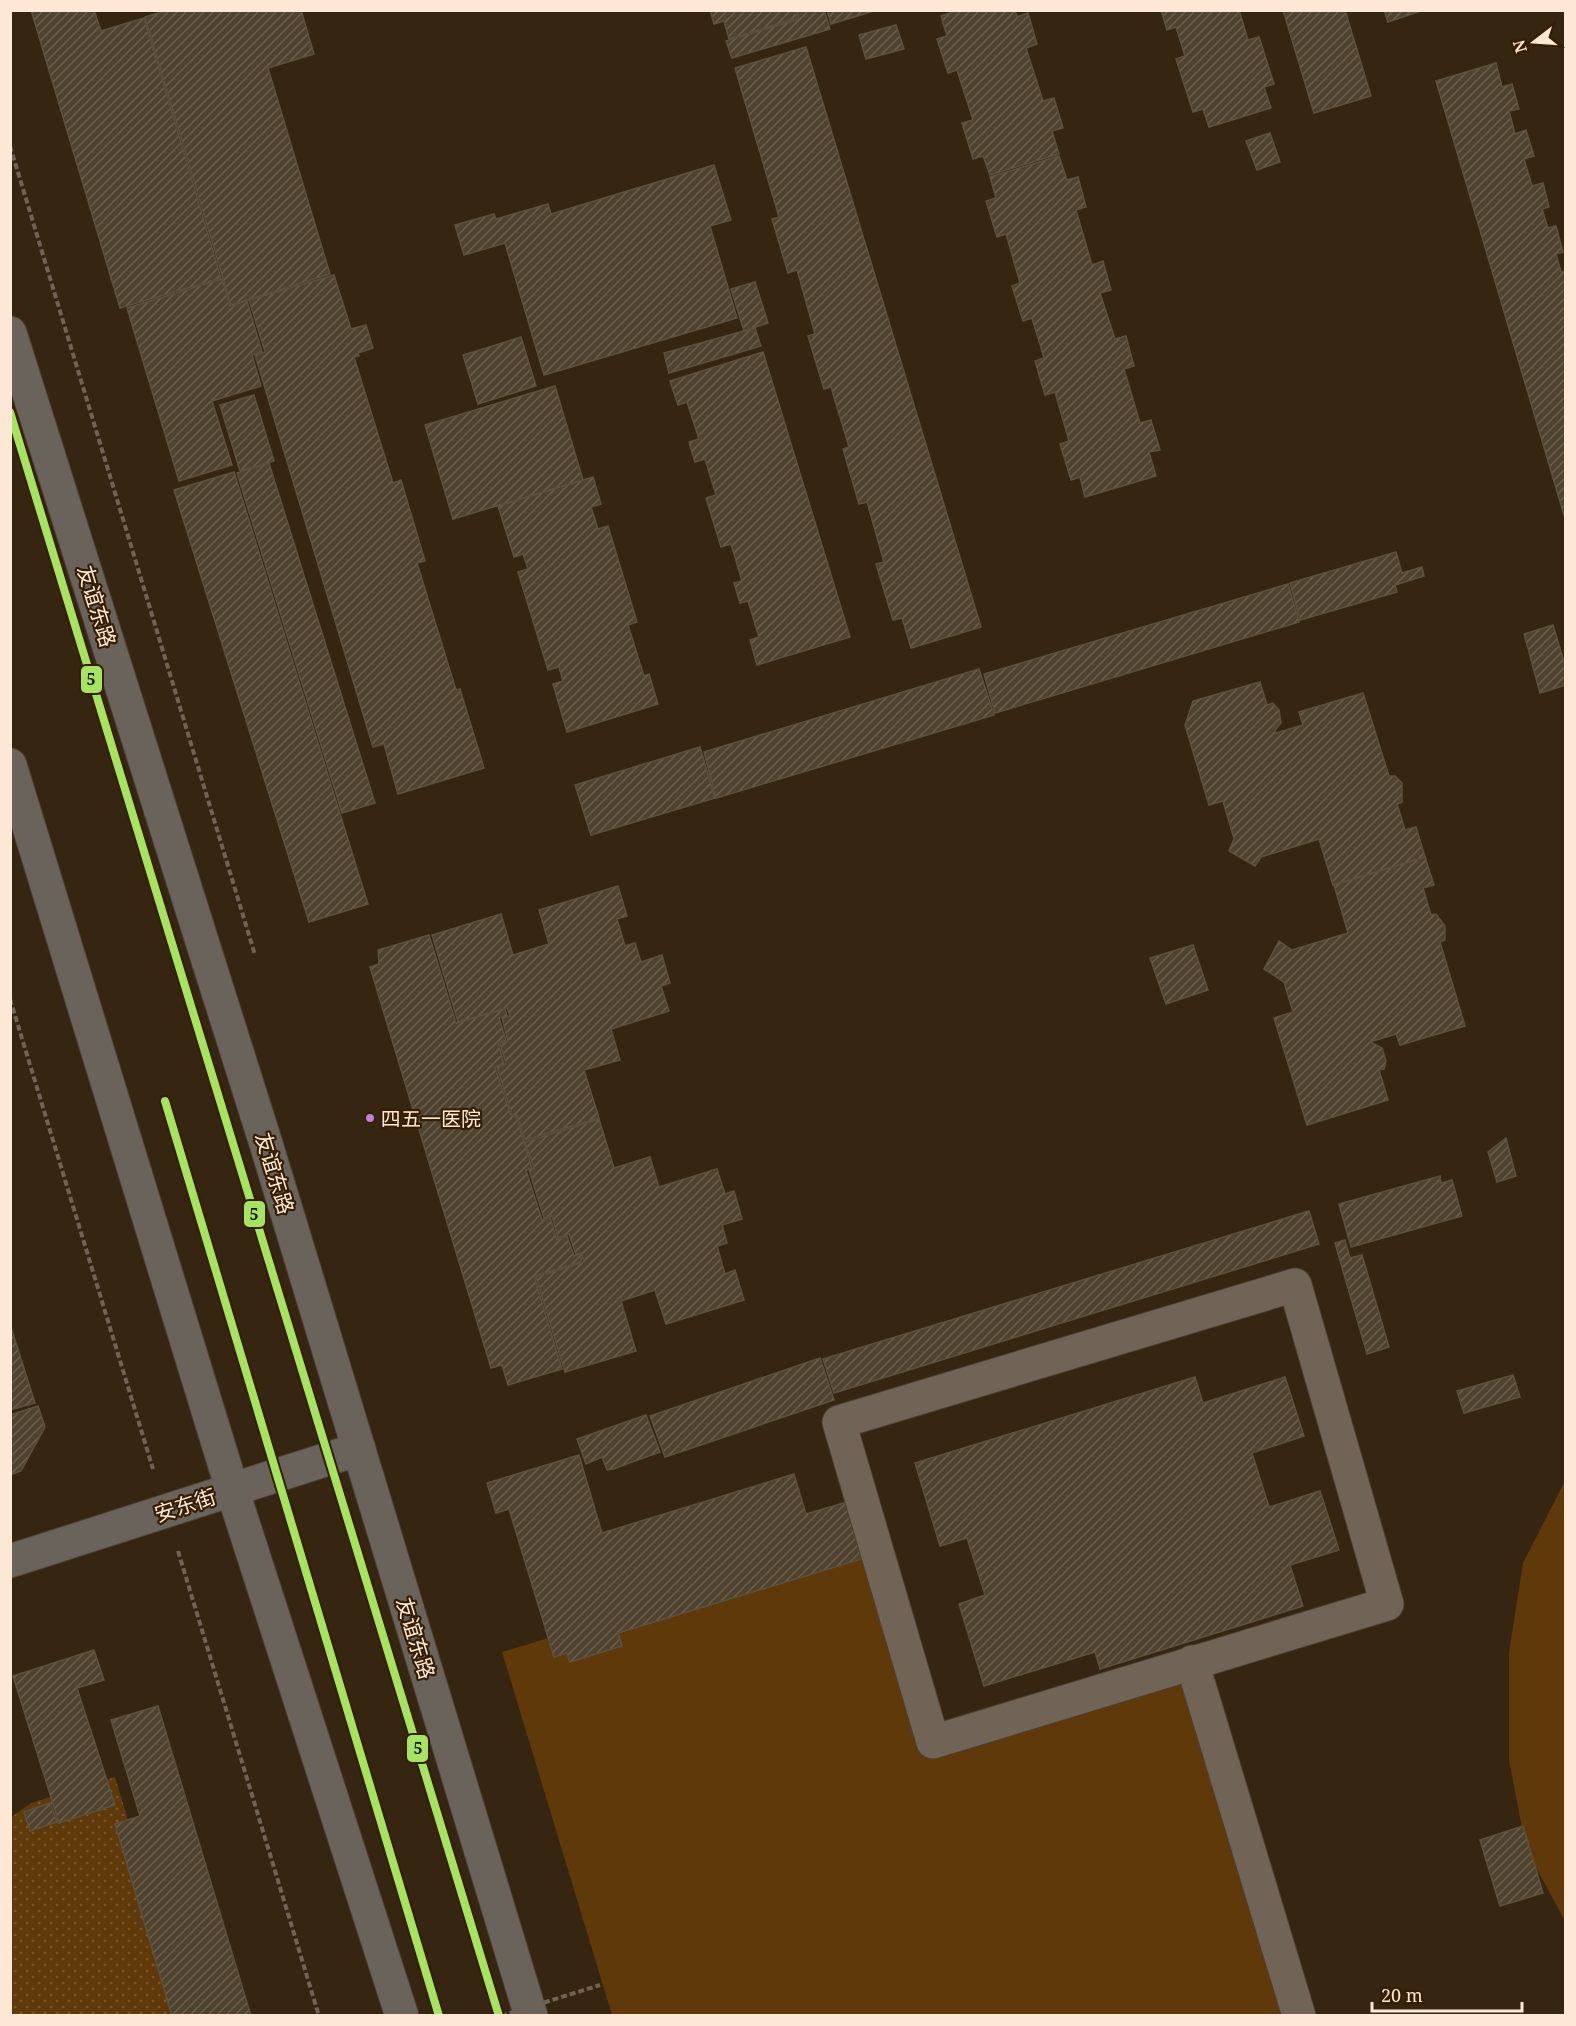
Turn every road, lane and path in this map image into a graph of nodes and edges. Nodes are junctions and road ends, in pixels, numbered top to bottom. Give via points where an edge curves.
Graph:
1 (10, 333) edge
2 (10, 765) edge
3 (359, 1449) junction
4 (232, 1489) junction
5 (10, 1561) edge
6 (1192, 1662) junction
7 (600, 1985) dead end
8 (402, 2016) edge
9 (501, 2016) edge
10 (531, 2016) edge
11 (1299, 2016) edge

1 - 3 main road, 友谊东路
2 - 4 main road
3 - 4 main road, 安东街
3 - 10 main road, 友谊东路
4 - 5 main road, 安东街
4 - 8 main road
6 - 6 street via 933,1742 839,1422 1295,1285 1387,1604
6 - 11 street
7 - 9 path, bridge

